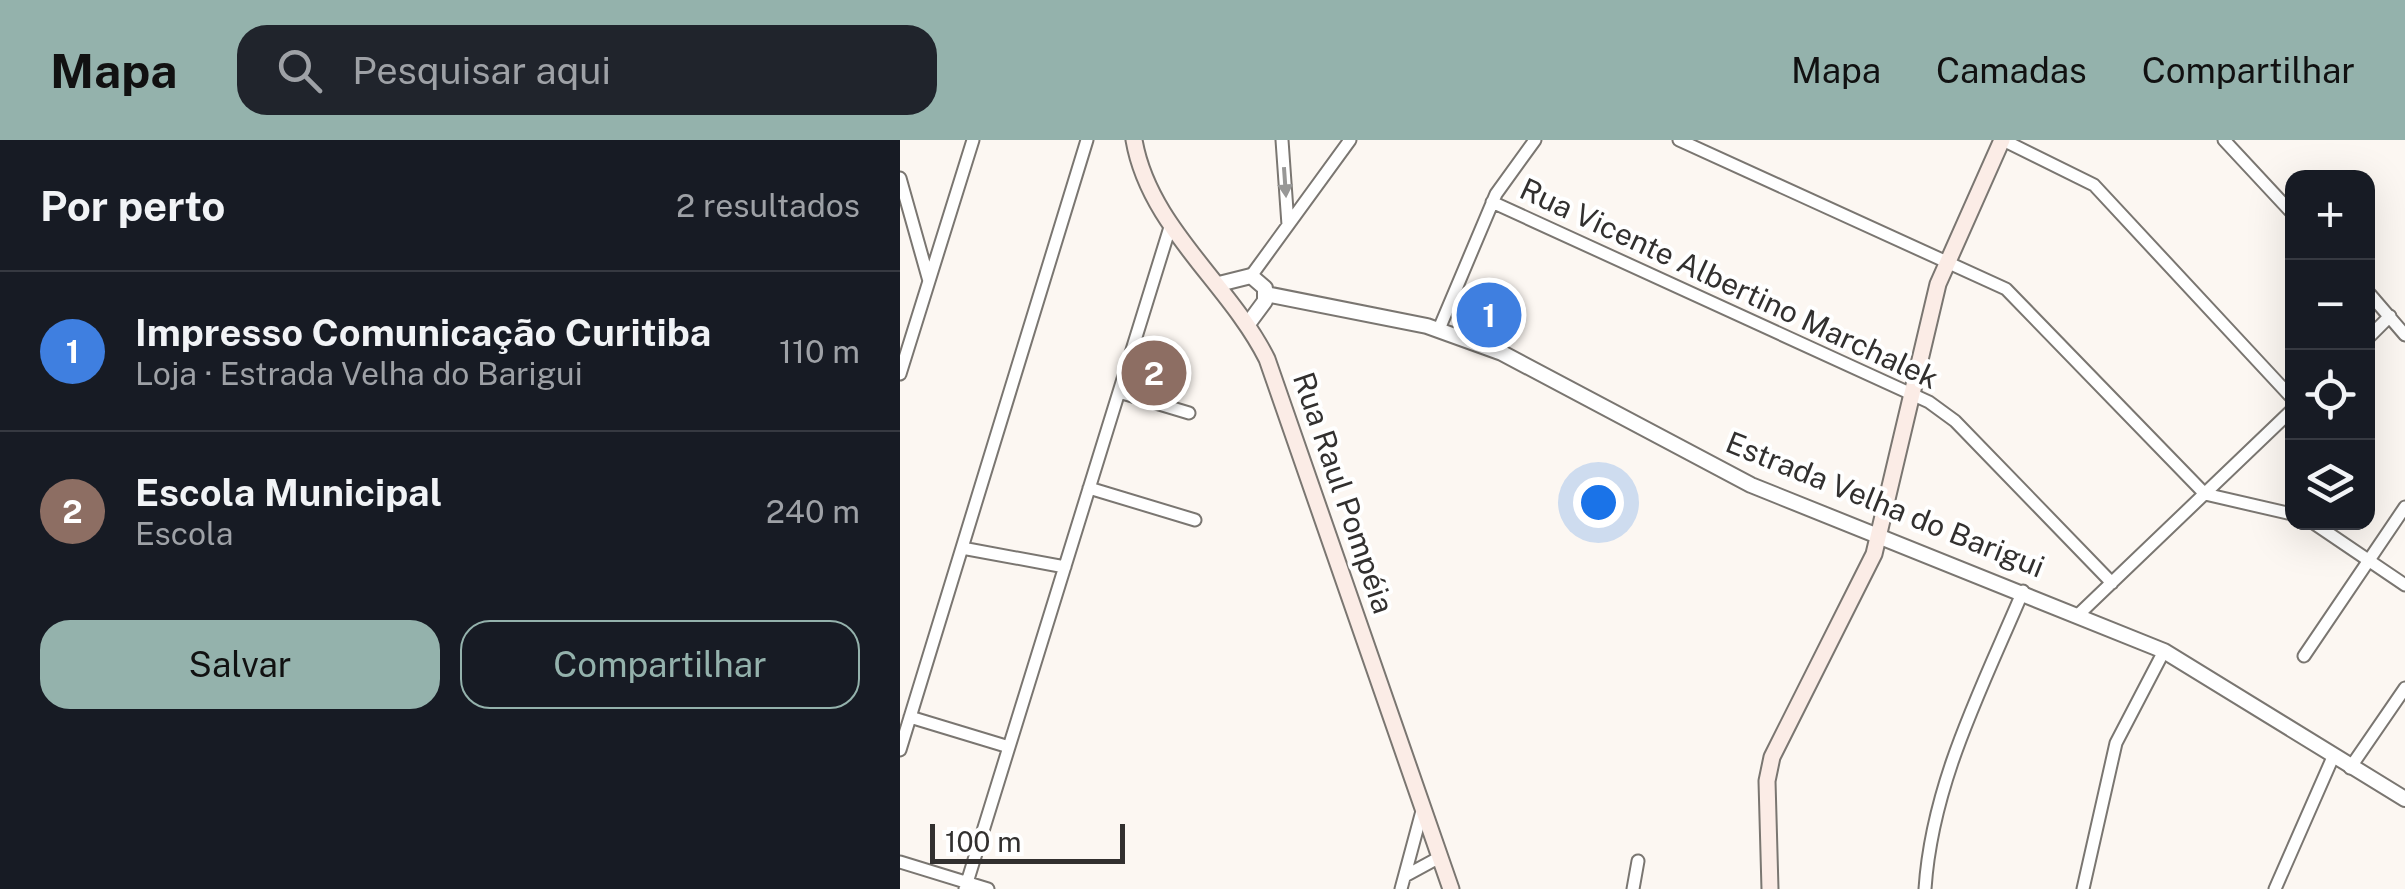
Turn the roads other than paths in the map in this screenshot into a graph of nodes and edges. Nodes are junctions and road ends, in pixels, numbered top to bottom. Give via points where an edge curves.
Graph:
1 (973, 140) edge
2 (1087, 140) edge
3 (1134, 140) edge
4 (1282, 140) edge
5 (1350, 140) edge
6 (1535, 140) edge
7 (1679, 140) edge
8 (2002, 140) edge
9 (2224, 140) edge
10 (900, 178) edge
11 (1492, 202) junction
12 (2285, 205) edge
13 (1170, 224) junction
14 (1288, 225) junction
15 (1947, 262) junction
16 (1251, 276) junction
17 (929, 280) junction
18 (1219, 284) junction
19 (1266, 294) junction
20 (2375, 300) edge
21 (2390, 316) junction
22 (1248, 324) junction
23 (1439, 329) junction
24 (2375, 331) edge
25 (2405, 335) edge
26 (900, 374) edge
27 (2285, 390) edge
28 (1119, 392) junction
29 (1913, 394) junction
30 (1189, 413) dead end
31 (2285, 417) edge
32 (1089, 488) junction
33 (2204, 494) junction
34 (2405, 507) edge
35 (2285, 512) edge
36 (1195, 520) dead end
37 (2325, 530) edge
38 (1880, 536) junction
39 (962, 548) junction
40 (2370, 559) junction
41 (1064, 566) junction
42 (2112, 583) junction
43 (2405, 585) edge
44 (2023, 591) junction
45 (2080, 614) junction
46 (2164, 651) junction
47 (2304, 656) dead end
48 (2405, 688) edge
49 (910, 717) junction
50 (1009, 747) junction
51 (900, 750) edge
52 (2333, 757) junction
53 (2350, 768) junction
54 (2405, 799) edge
55 (1423, 809) junction
56 (1440, 858) junction
57 (1638, 861) dead end
58 (900, 862) edge
59 (1403, 882) edge
60 (966, 886) edge
61 (988, 889) edge
62 (1451, 889) edge
63 (1634, 889) edge
64 (1770, 889) edge
65 (1925, 889) edge
66 (2082, 889) edge
67 (2275, 889) edge

1 - 17 street
2 - 39 street
3 - 13 main road, Rua Raul Pompéia
4 -> 14 street
5 - 14 street
6 - 11 street
7 - 15 street
8 - 15 main road
8 - 27 street via 2094,185
9 - 12 street
10 - 17 street
11 - 23 street
11 - 29 street, Rua Vicente Albertino Marchalek
13 - 18 main road, Rua Raul Pompéia
13 - 28 street
14 - 16 street
15 - 29 main road
15 - 33 street via 2016,297
16 - 18 street
16 - 19 street
17 - 26 street
18 - 22 main road, Rua Raul Pompéia
19 - 22 street
19 - 23 street, Estrada Velha do Barigui
20 - 21 street
21 - 24 street
21 - 25 street
22 - 55 main road, Rua Raul Pompéia via 1288,413
23 - 38 street, Estrada Velha do Barigui via 1533,367 1751,485
28 - 30 street
28 - 32 street
29 - 38 main road
29 - 42 street, Rua Vicente Albertino Marchalek via 1955,421
31 - 33 street
32 - 36 street
32 - 41 street
33 - 35 street
33 - 42 street
34 - 40 street
37 - 40 street
38 - 44 street, Estrada Velha do Barigui
38 - 64 main road via 1772,757
39 - 41 street
39 - 49 street
40 - 43 street
40 - 47 street
41 - 50 street
42 - 45 street
44 - 45 street, Estrada Velha do Barigui
44 - 65 street via 1944,787
45 - 46 street, Estrada Velha do Barigui
46 - 52 street, Estrada Velha do Barigui
46 - 66 street via 2116,743
48 - 53 street
49 - 50 street
49 - 51 street
50 - 60 street
52 - 53 street, Estrada Velha do Barigui
52 - 67 street
53 - 54 street, Estrada Velha do Barigui
55 - 56 main road, Rua Raul Pompéia
55 - 59 street
56 - 59 street
56 - 62 main road, Rua Raul Pompéia
57 - 63 street
58 - 60 street
60 - 61 street

